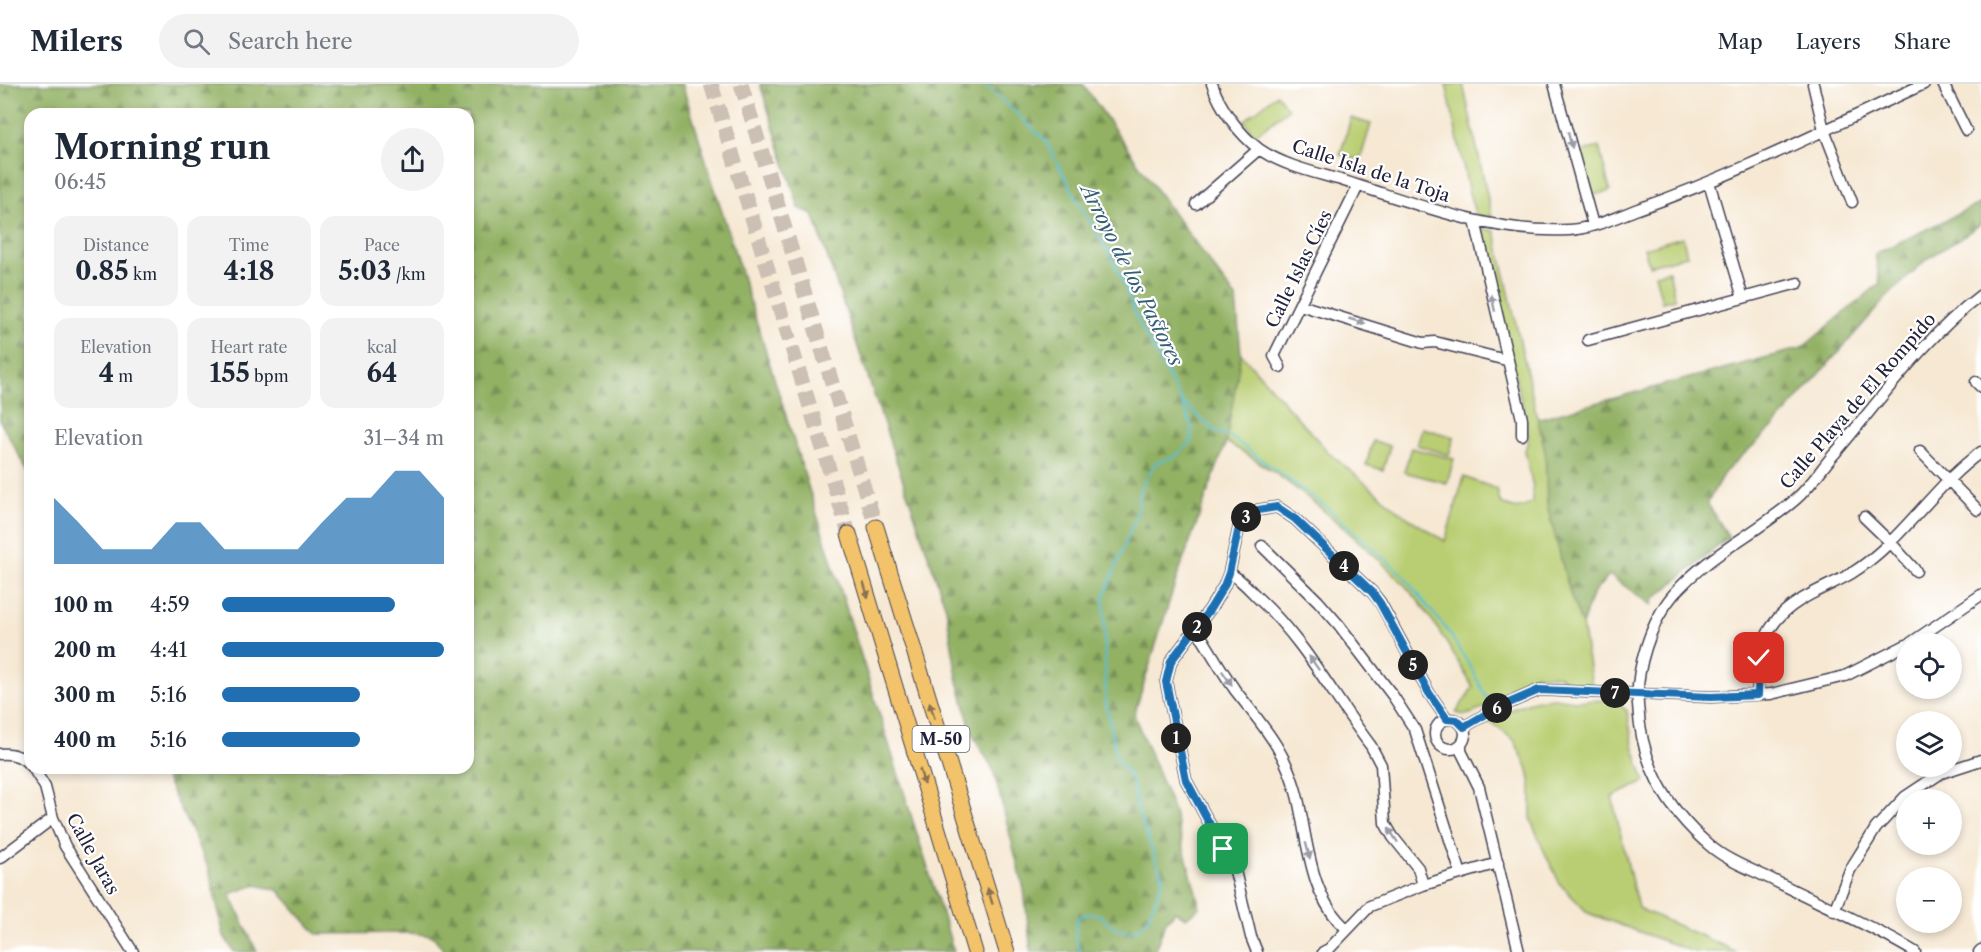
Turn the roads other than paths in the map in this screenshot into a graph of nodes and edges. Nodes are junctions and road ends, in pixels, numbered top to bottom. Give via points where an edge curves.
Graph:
1 (1212, 84) edge
2 (1554, 84) edge
3 (1813, 84) edge
4 (1924, 84) edge
5 (1943, 84) edge
6 (1824, 130) junction
7 (1966, 130) dead end
8 (1259, 149) junction
9 (1709, 182) junction
10 (1358, 186) junction
11 (1852, 202) dead end
12 (1196, 204) dead end
13 (1475, 220) junction
14 (1593, 225) junction
15 (1798, 283) dead end
16 (1981, 296) edge
17 (1743, 298) junction
18 (1300, 305) junction
19 (1588, 340) dead end
20 (1506, 360) junction
21 (1280, 367) dead end
22 (1522, 435) dead end
23 (1920, 451) dead end
24 (1981, 452) edge
25 (1947, 481) junction
26 (1978, 510) dead end
27 (1864, 517) dead end
28 (876, 527) tunnel mouth
29 (849, 534) tunnel mouth
30 (1891, 543) junction
31 (1262, 546) dead end
32 (1916, 571) dead end
33 (1229, 573) junction
34 (1981, 595) edge
35 (1196, 628) junction
36 (1924, 633) edge
37 (1896, 650) edge
38 (1637, 694) junction
39 (1758, 695) junction
40 (1447, 719) junction
41 (1464, 727) junction
42 (1461, 745) junction
43 (0, 753) edge
44 (24, 759) edge
45 (1981, 760) edge
46 (37, 774) edge
47 (52, 818) junction
48 (0, 858) edge
49 (1498, 863) junction
50 (1461, 874) junction
51 (1423, 885) junction
52 (1834, 911) junction
53 (1512, 920) junction
54 (1347, 929) junction
55 (133, 952) edge
56 (975, 952) edge
57 (1007, 952) edge
58 (1257, 952) edge
59 (1323, 952) edge
60 (1519, 952) edge
61 (1526, 952) edge
62 (1915, 952) edge

1 - 8 street, Calle Isla de la Toja via 1226,113
2 -> 14 street
3 - 6 street
4 - 6 street, Calle Isla de la Toja
5 - 7 street
6 - 9 street, Calle Isla de la Toja
6 - 11 street
8 - 10 street, Calle Isla de la Toja
8 - 12 street
9 - 14 street, Calle Isla de la Toja
9 - 17 street
10 - 13 street, Calle Isla de la Toja
10 - 18 street, Calle Islas Cíes
13 - 14 street, Calle Isla de la Toja via 1550,230
20 -> 13 street
15 - 17 street
16 - 38 street, Calle Playa de El Rompido via 1933,339 1817,478 1764,523 1702,565 1671,596 1650,635
17 - 19 street
18 -> 20 street via 1423,343 1435,342
18 - 21 street, Calle Islas Cíes via 1274,356
20 - 22 street via 1522,419
23 - 25 street
24 - 25 street
25 - 26 street
25 - 30 street
27 - 30 street
57 -> 28 highway, M-50
29 -> 56 highway, M-50
30 - 32 street
30 - 39 street via 1852,573 1777,619 1764,638
31 - 50 street via 1318,601 1393,696 1414,730
33 - 35 street
33 - 40 street via 1239,527 1246,516 1277,507 1295,519 1372,592
51 -> 33 street via 1418,868 1385,823 1381,765 1371,746 1294,635
34 - 36 street
35 -> 54 street via 1223,672 1271,734 1287,764 1314,875 1336,920
35 - 58 street via 1169,666 1166,682 1174,728 1186,780 1235,871
37 - 39 street via 1845,676
38 - 39 street
38 - 41 street via 1539,690
38 - 52 street, Calle Playa de El Rompido via 1645,752 1655,781 1678,813 1710,846
40 - 41 street via 1457,720
40 - 42 street via 1438,724 1437,741 1443,748
41 - 42 street via 1466,737
42 - 49 street via 1479,787
43 - 44 street
45 - 52 street via 1941,773 1905,797 1876,828 1850,870
46 - 47 street, Calle Jaras via 45,787
47 - 48 street
47 - 55 street, Calle Jaras via 65,846
49 - 50 street
49 - 53 street
50 - 51 street
51 - 54 street via 1370,906
52 - 62 street, Calle Playa de El Rompido
53 - 60 street
53 - 61 street
54 - 59 street

